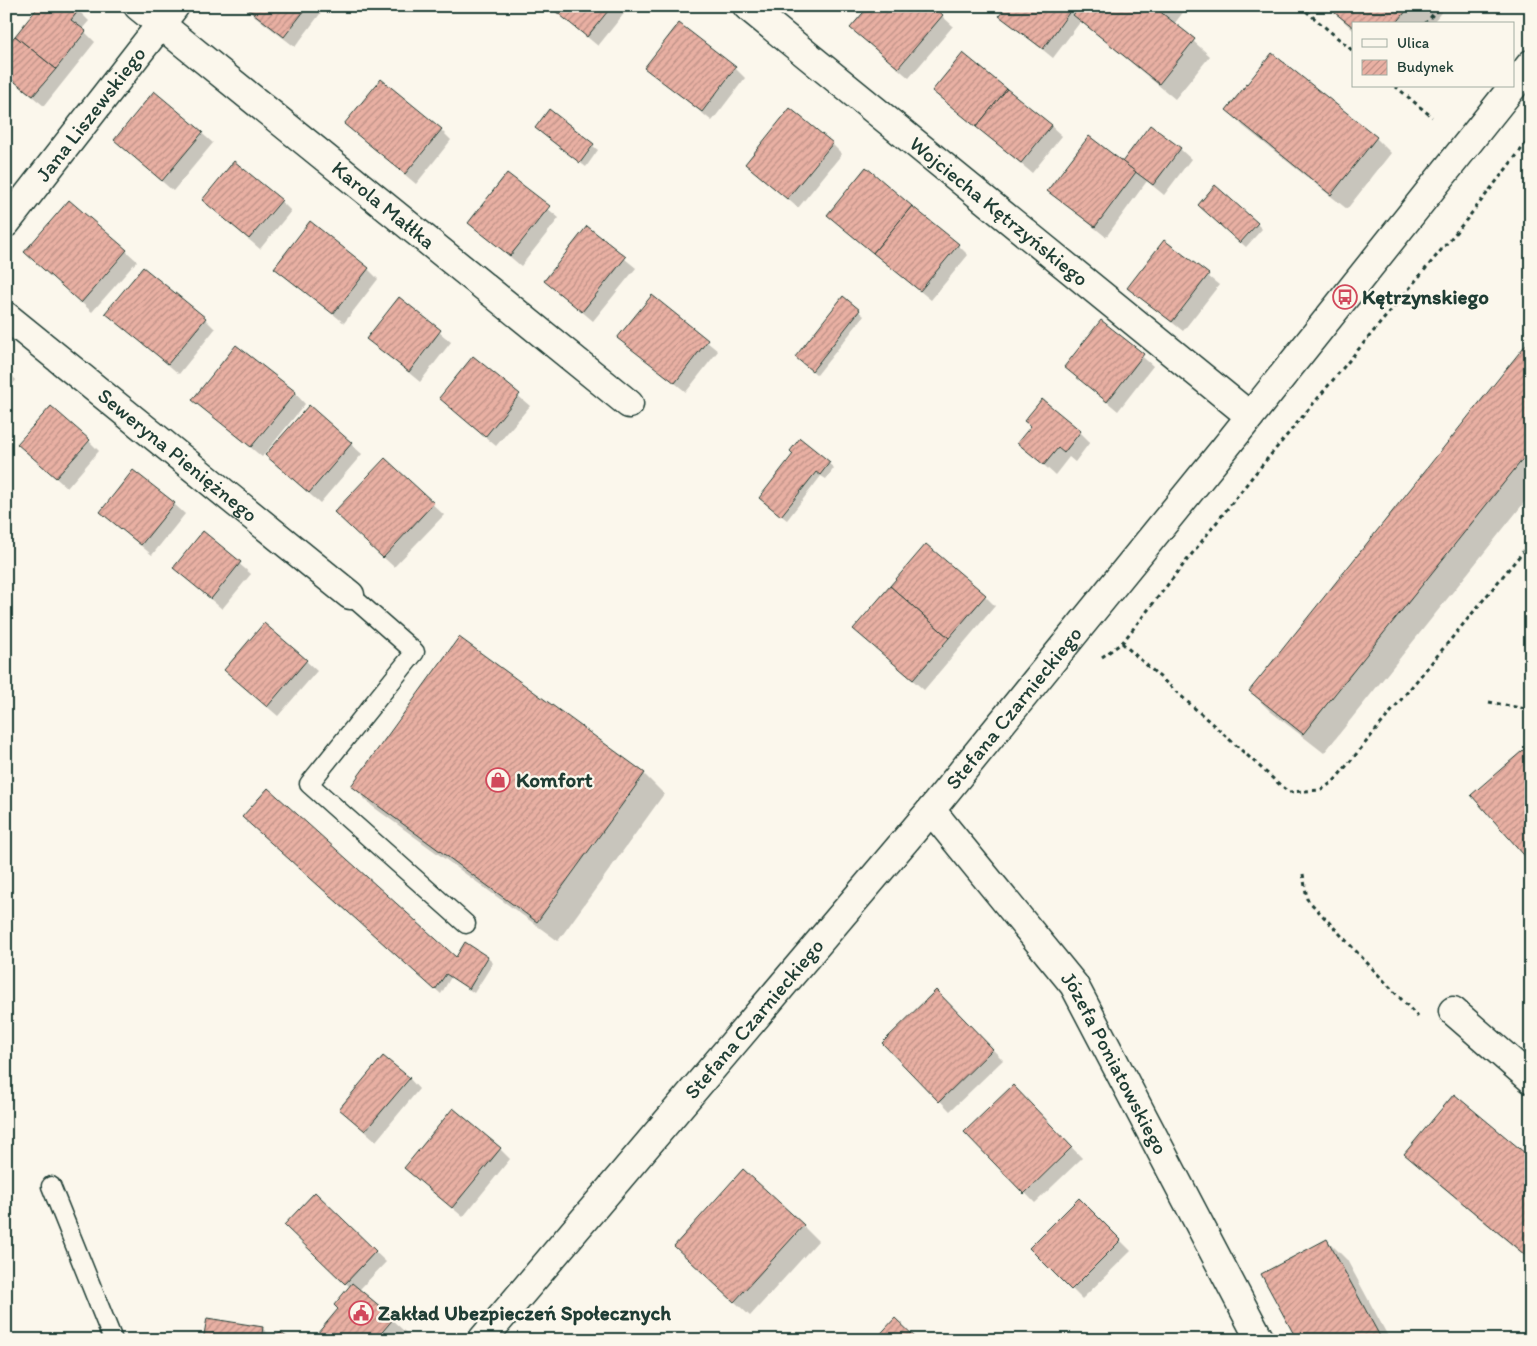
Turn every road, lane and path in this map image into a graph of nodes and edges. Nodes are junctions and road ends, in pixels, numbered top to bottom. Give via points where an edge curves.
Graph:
1 (138, 6) edge
2 (747, 6) edge
3 (1300, 6) edge
4 (1440, 6) edge
5 (168, 15) edge
6 (1427, 22) edge
7 (1352, 50) edge
8 (1531, 64) edge
9 (1514, 85) edge
10 (1397, 88) edge
11 (1512, 88) edge
12 (1432, 117) dead end
13 (1531, 137) edge
14 (6, 223) edge
15 (6, 316) edge
16 (629, 404) dead end
17 (1250, 416) junction
18 (1531, 542) edge
19 (350, 595) joint
20 (1489, 702) dead end
21 (1531, 710) edge
22 (931, 810) junction
23 (1303, 874) dead end
24 (466, 924) dead end
25 (1453, 1011) dead end
26 (1421, 1020) dead end
27 (1531, 1079) edge
28 (51, 1186) dead end
29 (113, 1340) edge
30 (482, 1340) edge
31 (1260, 1340) edge

1 - 5 street, Karola Małłka
2 - 17 street, Wojciecha Kętrzyńskiego
3 - 7 path
4 - 6 path
5 - 14 street, Jana Liszewskiego
5 - 16 street, Karola Małłka
8 - 9 street, Stefana Czarnieckiego
10 - 12 path
11 - 17 street, Stefana Czarnieckiego
13 - 18 path via 1467,219 1253,476 1122,643 1288,792 1321,790 1334,781
15 - 19 street, Seweryna Pieniężnego
17 - 22 street, Stefana Czarnieckiego
19 - 24 lane via 415,652 309,784
20 - 21 path
22 - 30 street, Stefana Czarnieckiego
22 - 31 street, Józefa Poniatowskiego via 1074,985
23 - 26 path via 1307,899
25 - 27 street
28 - 29 lane

